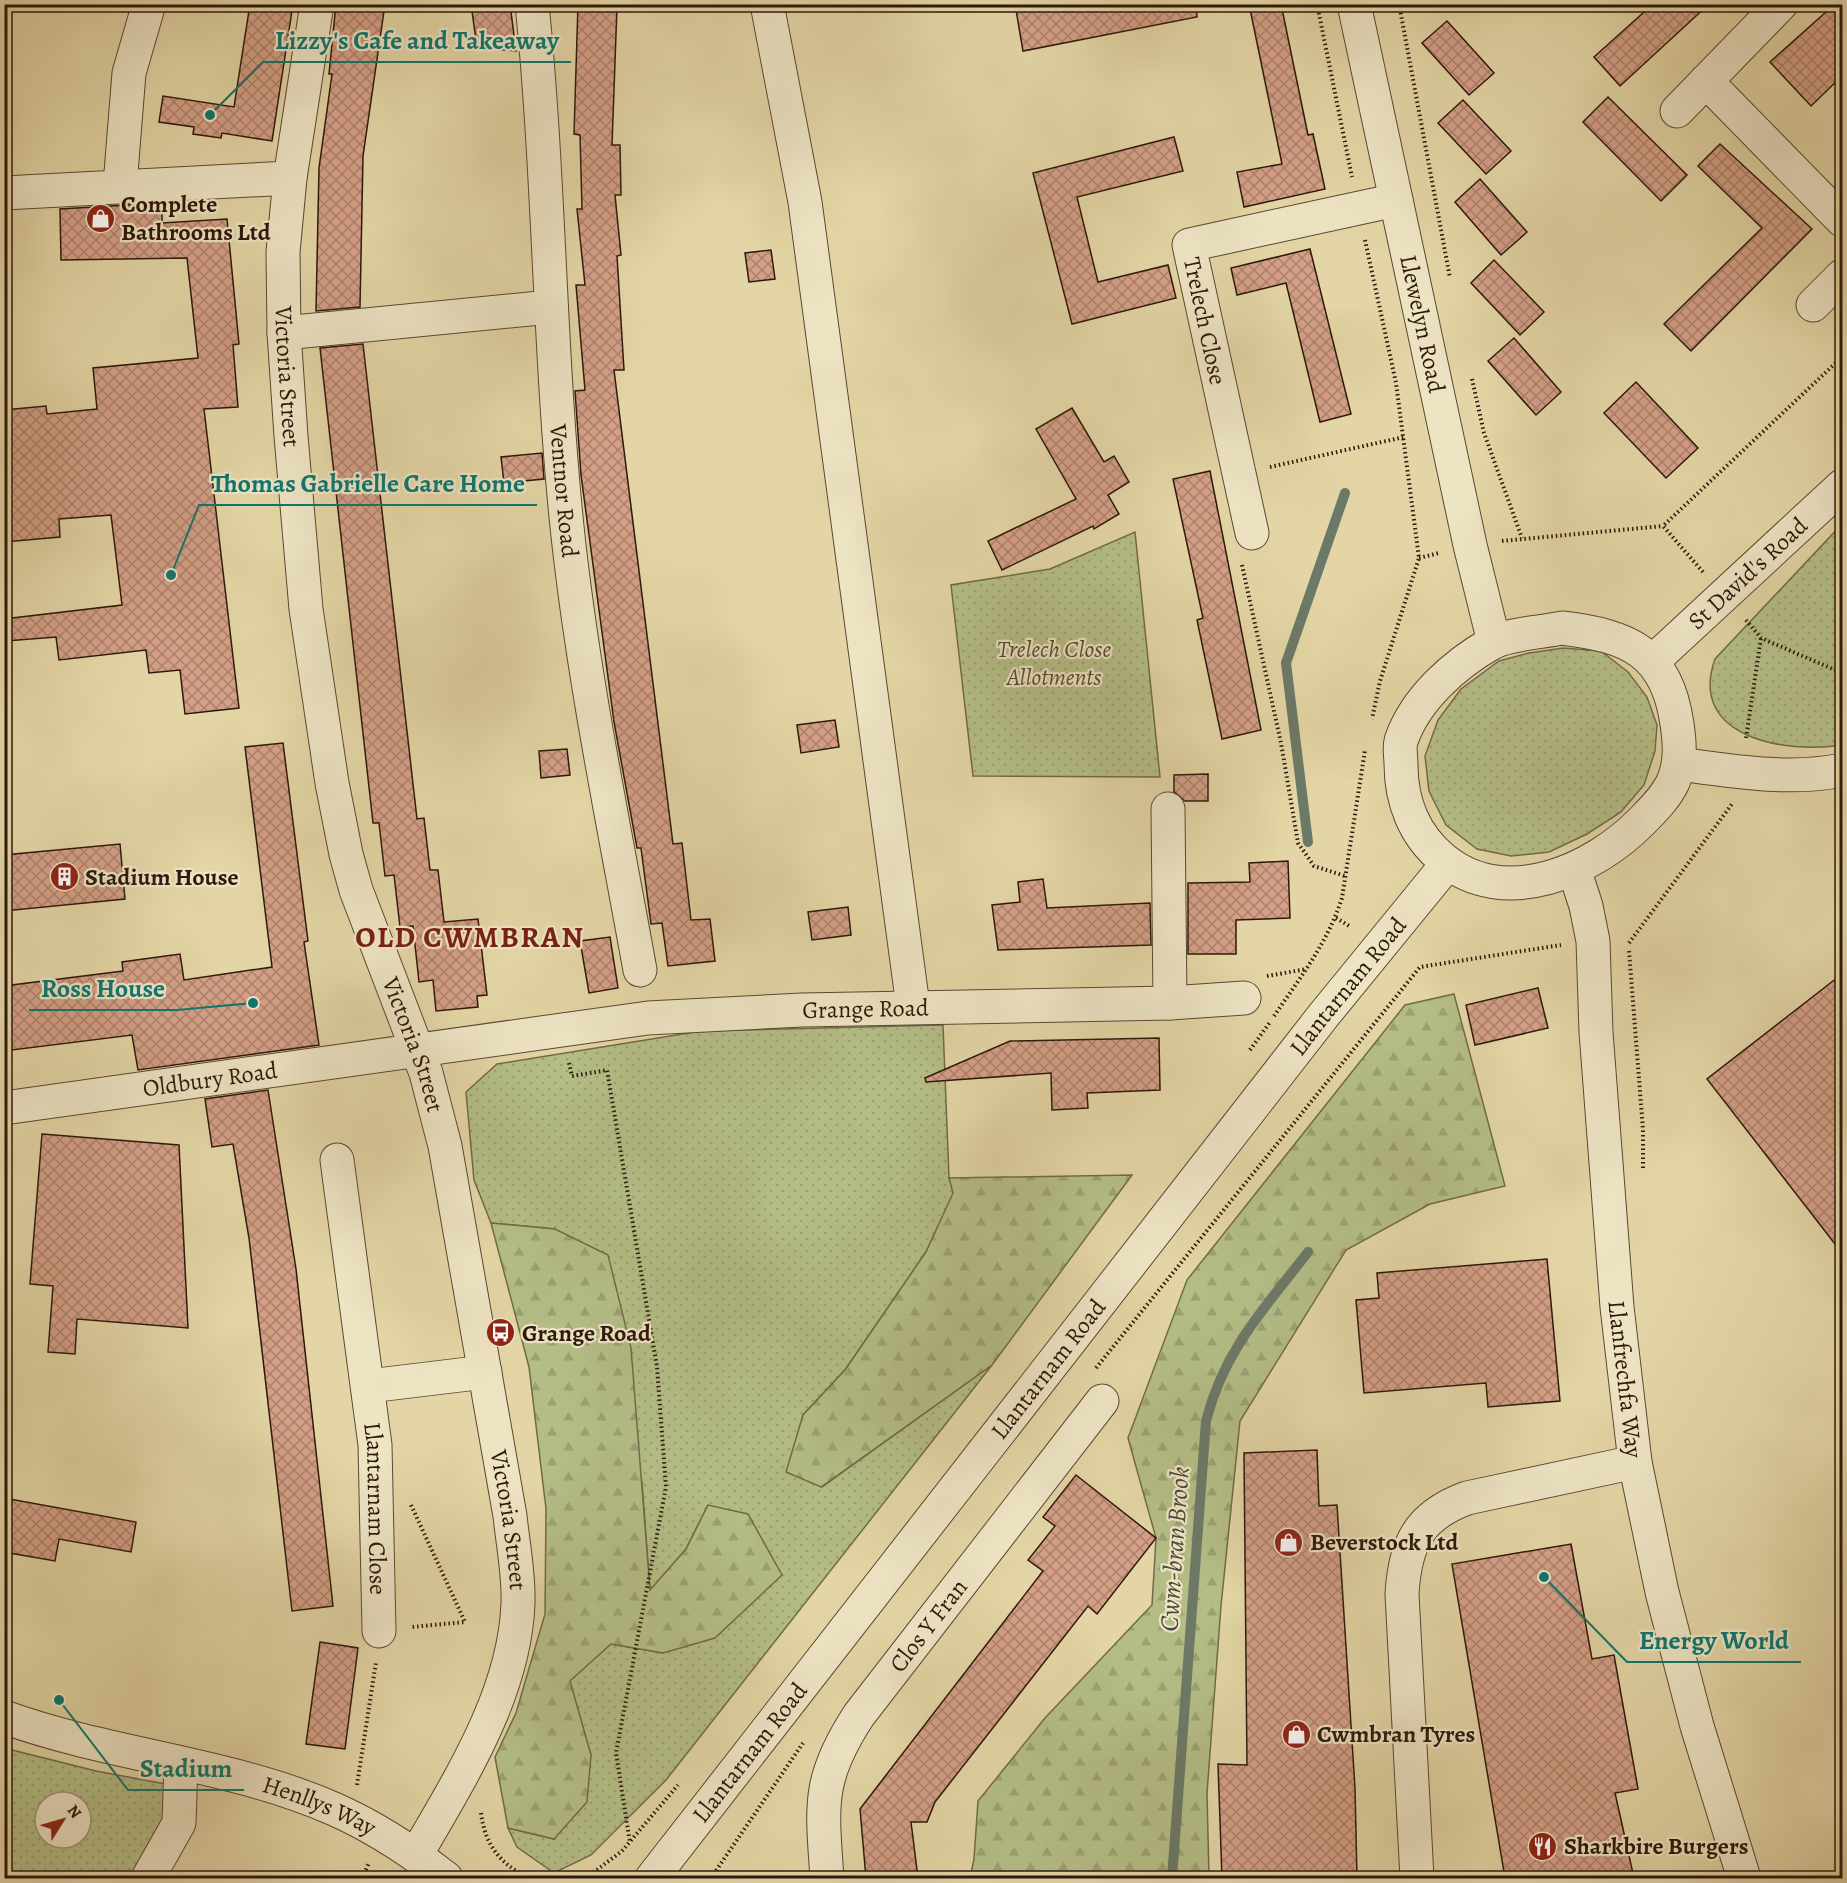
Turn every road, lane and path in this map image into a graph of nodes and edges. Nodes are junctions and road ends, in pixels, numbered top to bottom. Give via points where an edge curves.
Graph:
1 (149, 4) edge
2 (317, 4) edge
3 (532, 4) edge
4 (767, 4) edge
5 (1317, 4) edge
6 (1354, 4) edge
7 (1399, 4) edge
8 (1781, 4) edge
9 (1706, 81) junction
10 (1677, 111) dead end
11 (290, 178) junction
12 (120, 185) junction
13 (4, 193) edge
14 (1396, 200) junction
15 (1358, 208) junction
16 (1842, 220) edge
17 (1842, 276) edge
18 (1451, 286) dead end
19 (1813, 305) dead end
20 (550, 308) junction
21 (284, 333) junction
22 (1842, 357) edge
23 (1471, 378) dead end
24 (1404, 437) junction
25 (1239, 474) junction
26 (1842, 486) edge
27 (1663, 526) junction
28 (1252, 532) joint
29 (1522, 538) junction
30 (1470, 545) junction
31 (1419, 558) junction
32 (1724, 596) junction
33 (1494, 642) junction
34 (1653, 661) junction
35 (1842, 673) edge
36 (1370, 725) dead end
37 (1366, 747) dead end
38 (1679, 764) junction
39 (1842, 770) edge
40 (1740, 772) junction
41 (1168, 809) dead end
42 (1448, 863) junction
43 (1574, 869) junction
44 (1345, 876) junction
45 (1593, 941) junction
46 (1629, 943) junction
47 (1307, 969) dead end
48 (640, 970) dead end
49 (1244, 998) dead end
50 (1170, 1003) junction
51 (913, 1006) junction
52 (561, 1030) junction
53 (418, 1049) junction
54 (4, 1108) edge
55 (337, 1160) dead end
56 (1643, 1175) dead end
57 (485, 1372) junction
58 (369, 1386) junction
59 (1096, 1388) joint
60 (1635, 1462) junction
61 (407, 1497) dead end
62 (379, 1631) junction
63 (4, 1717) edge
64 (804, 1741) dead end
65 (181, 1764) junction
66 (482, 1804) dead end
67 (351, 1818) junction
68 (630, 1843) dead end
69 (416, 1855) junction
70 (148, 1878) edge
71 (446, 1878) edge
72 (529, 1878) edge
73 (652, 1878) edge
74 (711, 1878) edge
75 (827, 1878) edge
76 (1417, 1878) edge
77 (1744, 1878) edge

1 - 12 street via 129,74
2 - 11 street, Victoria Street
3 - 20 street, Ventnor Road via 543,115
4 - 51 street via 805,202
5 - 15 path
6 - 14 street, Llewelyn Road
7 - 18 path
8 - 9 street
9 - 10 street
9 - 16 street
11 - 12 street
11 - 21 street, Victoria Street via 283,252
12 - 13 street
14 - 15 street, Trelech Close
14 - 30 street, Llewelyn Road
15 - 24 path
15 - 25 street, Trelech Close via 1189,245
17 - 19 street
20 - 21 street
20 - 48 street, Ventnor Road via 569,538 603,768
21 - 53 street, Victoria Street via 306,609 338,818 356,890
22 - 27 path
23 - 29 path via 1484,434
24 - 25 path
24 - 31 path
25 - 28 street, Trelech Close
26 - 32 street, St David's Road
27 - 29 path
27 - 32 path
28 - 44 path via 1236,537 1281,743 1296,835 1314,866
29 - 30 path
30 - 31 path
30 - 33 street, Llewelyn Road
31 - 36 path
32 - 34 street, St David's Road
33 - 34 street via 1562,628 1598,632 1626,642
33 - 42 street via 1447,676 1419,707 1401,742 1401,785 1411,819 1431,849
34 - 38 street via 1674,699
35 - 40 path via 1761,638
37 - 44 path
38 - 40 street
38 - 43 street via 1672,784 1654,809 1626,837
39 - 40 street via 1797,774
40 - 46 path via 1736,798
41 - 50 street
42 - 43 street via 1472,877 1504,883 1542,880
42 - 73 street, Llantarnam Road via 1323,1016
43 - 45 street, Llanfrechfa Way
44 - 47 path via 1336,918
45 - 46 path
45 - 59 path via 1420,967
45 - 60 street, Llanfrechfa Way via 1617,1307
46 - 56 path
49 - 50 street, Grange Road
50 - 51 street, Grange Road
51 - 52 street, Grange Road via 648,1018
52 - 53 street, Grange Road
52 - 68 path via 572,1076 607,1070 657,1367 666,1487 616,1753
53 - 54 street, Oldbury Road
53 - 57 street, Victoria Street via 446,1146
55 - 58 street, Llantarnam Close
57 - 58 street
57 - 69 street, Victoria Street via 510,1516 518,1603 514,1633 503,1680 478,1740
58 - 62 street, Llantarnam Close via 376,1456
59 - 75 street, Clos Y Fran via 840,1744 829,1769 823,1803
60 - 76 street via 1467,1498 1430,1517 1412,1542 1402,1594
60 - 77 street, Llanfrechfa Way via 1665,1603 1697,1726
61 - 62 path via 465,1622
62 - 67 path
63 - 65 street, Henllys Way
64 - 74 path
65 - 67 street, Henllys Way via 294,1795
65 - 70 street via 178,1822
66 - 72 path via 482,1825 493,1850 503,1863
67 - 69 street, Henllys Way
69 - 71 street, Henllys Way

